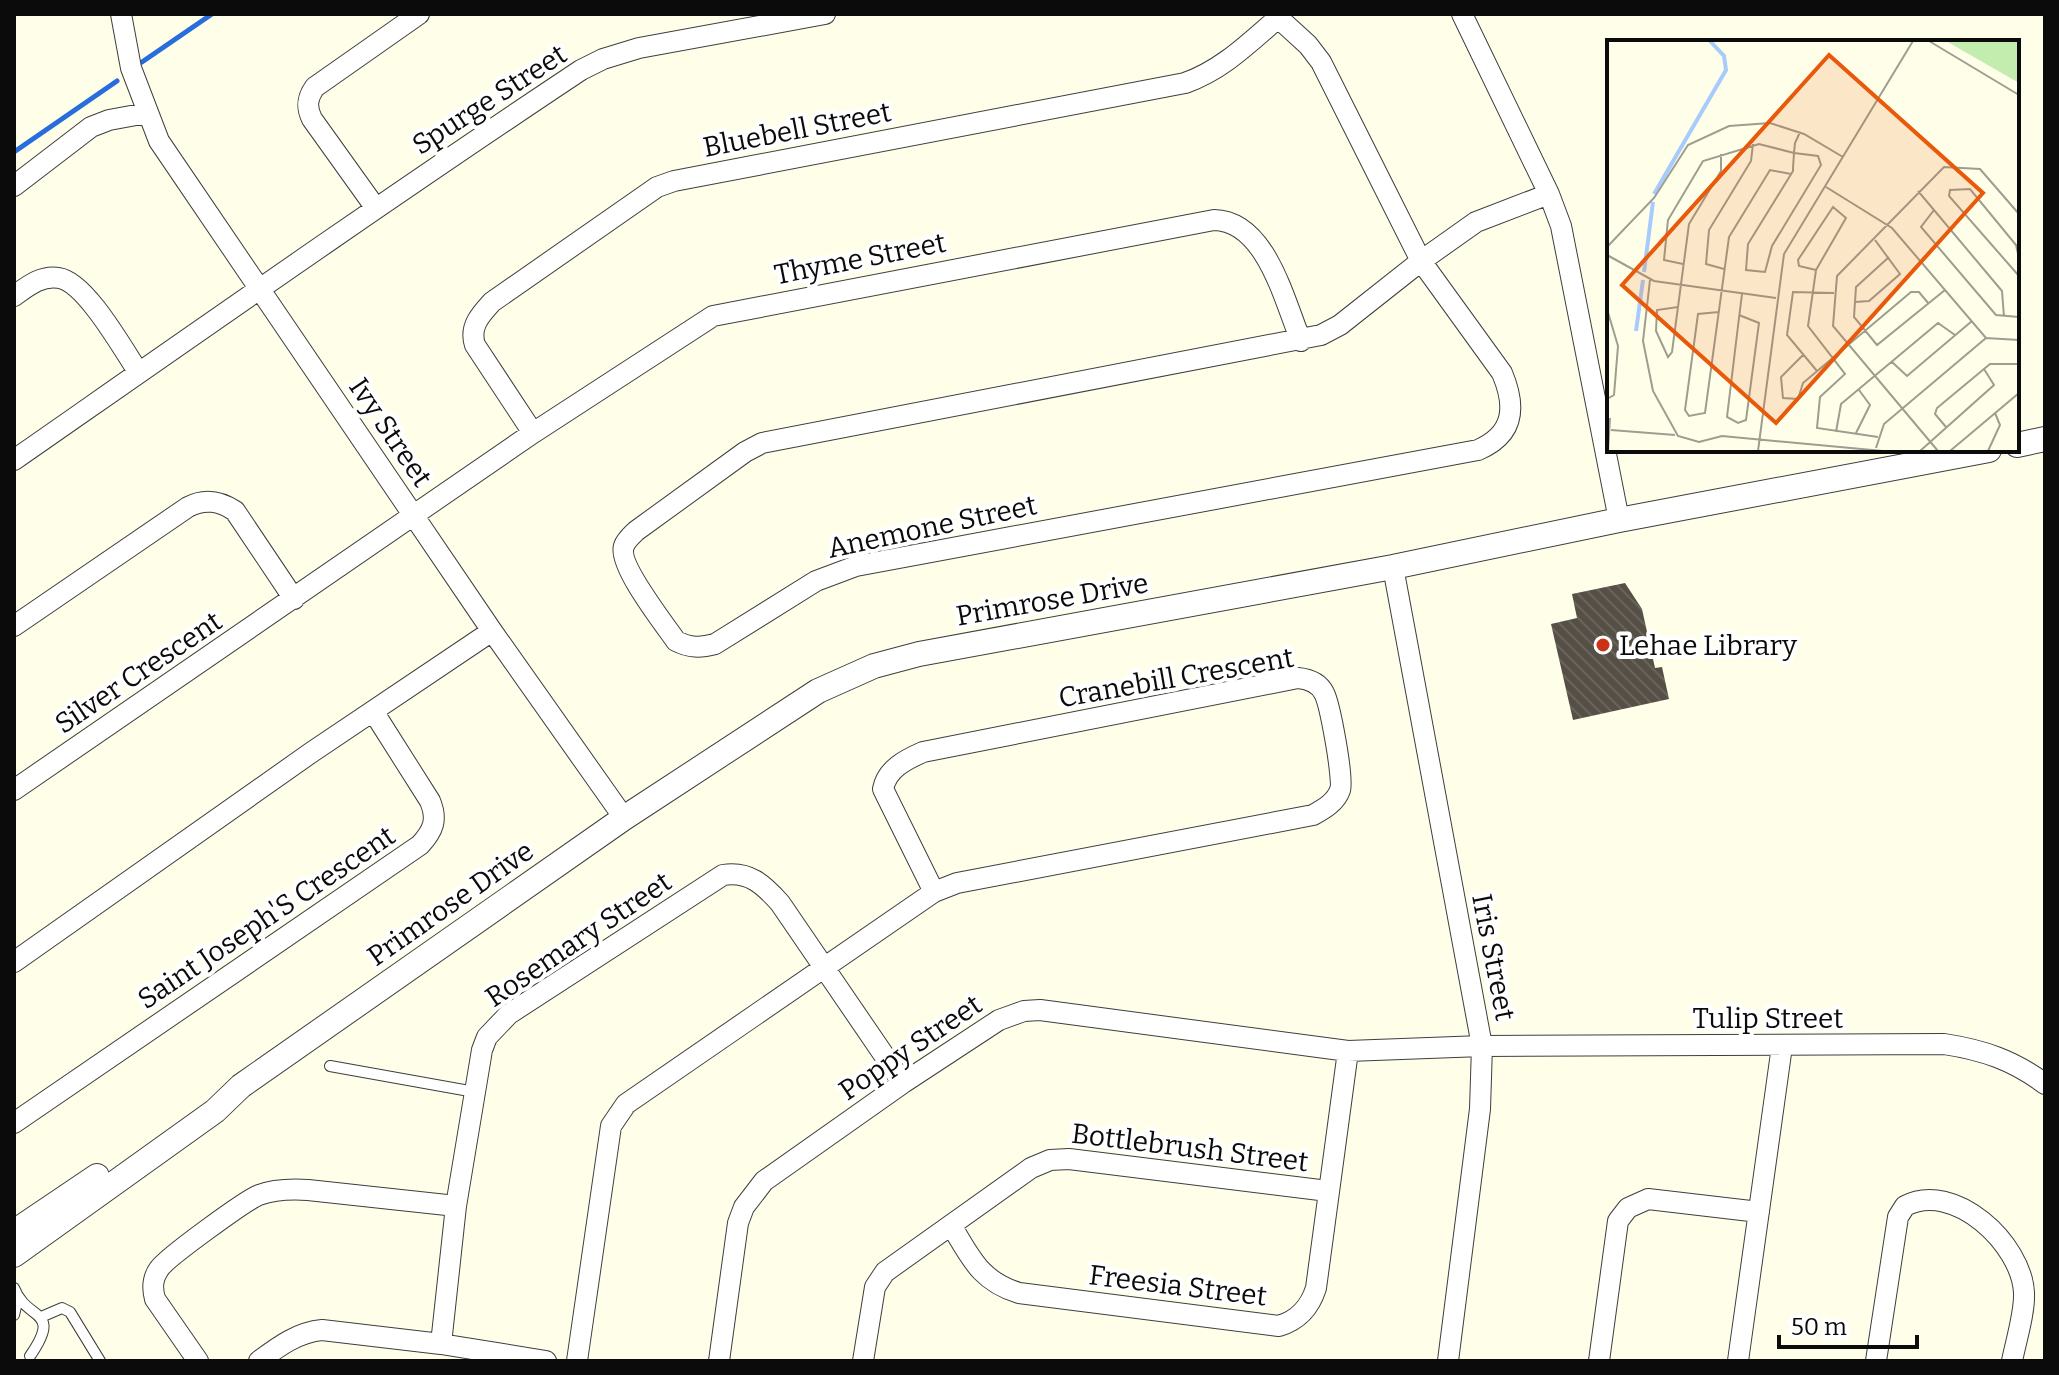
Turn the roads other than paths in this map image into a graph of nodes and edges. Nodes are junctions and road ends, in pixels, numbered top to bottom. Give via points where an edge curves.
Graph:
1 (121, 14) edge
2 (419, 14) edge
3 (825, 14) edge
4 (1462, 14) edge
5 (1276, 16) edge
6 (147, 113) junction
7 (14, 186) edge
8 (1549, 194) junction
9 (375, 207) junction
10 (1421, 261) junction
11 (260, 290) junction
12 (14, 296) edge
13 (1301, 341) junction
14 (139, 373) junction
15 (533, 433) junction
16 (2045, 439) edge
17 (2019, 445) edge
18 (1978, 452) edge
19 (14, 460) edge
20 (414, 515) junction
21 (1619, 520) junction
22 (1393, 567) junction
23 (294, 599) junction
24 (14, 626) edge
25 (492, 631) junction
26 (373, 711) junction
27 (14, 790) edge
28 (624, 818) junction
29 (934, 892) junction
30 (14, 962) edge
31 (824, 967) junction
32 (1482, 1046) junction
33 (1782, 1046) junction
34 (1348, 1051) junction
35 (330, 1066) dead end
36 (903, 1083) junction
37 (2045, 1084) edge
38 (241, 1086) junction
39 (475, 1092) junction
40 (14, 1123) edge
41 (1328, 1191) junction
42 (456, 1206) junction
43 (1759, 1212) junction
44 (951, 1225) junction
45 (14, 1232) edge
46 (14, 1255) edge
47 (16, 1293) edge
48 (14, 1315) edge
49 (41, 1317) junction
50 (441, 1344) junction
51 (30, 1356) dead end
52 (100, 1361) edge
53 (198, 1361) edge
54 (259, 1361) edge
55 (546, 1361) edge
56 (577, 1361) edge
57 (719, 1361) edge
58 (863, 1361) edge
59 (1448, 1361) edge
60 (1599, 1361) edge
61 (1738, 1361) edge
62 (1876, 1361) edge
63 (2012, 1361) edge

1 - 6 street, Ivy Street via 131,68
2 - 9 street via 315,87 308,101 312,119
3 - 9 street, Spurge Street via 603,59
4 - 8 street
5 - 10 street via 1321,62
5 - 15 street, Bluebell Street via 1232,58 1185,83 657,187 492,302 477,320 475,345
6 - 7 street via 91,127
6 - 11 street, Ivy Street via 159,141
8 - 10 street, Anemone Street via 1476,222
8 - 21 street via 1567,251
9 - 11 street, Spurge Street
10 - 13 street, Anemone Street via 1340,325
10 - 13 street, Anemone Street via 1510,390 1509,422 1502,435 1478,450 856,566 816,581 701,648 676,641 623,556 623,547 636,531 762,443
11 - 14 street, Spurge Street
11 - 20 street, Ivy Street
12 - 14 street via 38,280 67,280
13 - 15 street, Thyme Street via 1257,243 1236,224 1214,220 713,316
14 - 19 street, Spurge Street
15 - 20 street, Thyme Street
16 - 17 street
18 - 21 street, Primrose Drive
20 - 23 street, Silver Crescent
20 - 25 street, Ivy Street
21 - 22 street, Primrose Drive
22 - 28 street, Primrose Drive via 874,666 818,691
22 - 32 street, Iris Street
23 - 24 street via 235,511 208,501 188,507
23 - 27 street, Silver Crescent
25 - 26 street
25 - 28 street, Ivy Street
26 - 30 street
26 - 40 street, Saint Joseph'S Crescent via 430,801 435,812 430,834
28 - 38 street, Primrose Drive
29 - 29 street, Cranebill Crescent via 957,883 1313,815 1342,787 1326,695 1308,679 1298,678 911,757 889,773 883,789
29 - 31 street, Cranebill Crescent
31 - 36 street, Rosemary Street
31 - 39 street, Rosemary Street via 764,884 744,875 723,875 509,1014 487,1037
31 - 56 street, Cranebill Crescent via 617,1113
32 - 33 street, Tulip Street
32 - 34 street, Poppy Street
32 - 59 street, Iris Street via 1480,1109
33 - 37 street, Tulip Street via 1980,1049 2017,1064
33 - 43 street
34 - 36 street, Poppy Street via 1024,1011 999,1020
34 - 41 street, Freesia Street
35 - 39 lane
36 - 57 street, Poppy Street via 764,1181 744,1207
38 - 45 street, Primrose Drive via 205,1104
38 - 46 street, Primrose Drive via 215,1111
39 - 42 street, Rosemary Street
41 - 44 street, Bottlebrush Street via 1050,1160
41 - 44 street, Freesia Street via 1313,1299 1298,1318 1279,1326 999,1287 985,1276
42 - 50 street, Rosemary Street
42 - 53 street via 308,1190 256,1195 167,1260 154,1278 155,1299
43 - 60 street via 1648,1199 1628,1208 1618,1221
43 - 61 street
44 - 58 street, Bottlebrush Street via 885,1272 875,1287
47 - 48 lane
47 - 49 lane
49 - 51 lane via 43,1337
49 - 52 lane via 62,1308 70,1312
50 - 54 street via 308,1331
50 - 55 street
62 - 63 street via 1898,1217 1905,1206 1928,1199 1959,1206 1982,1220 2011,1258 2024,1293

